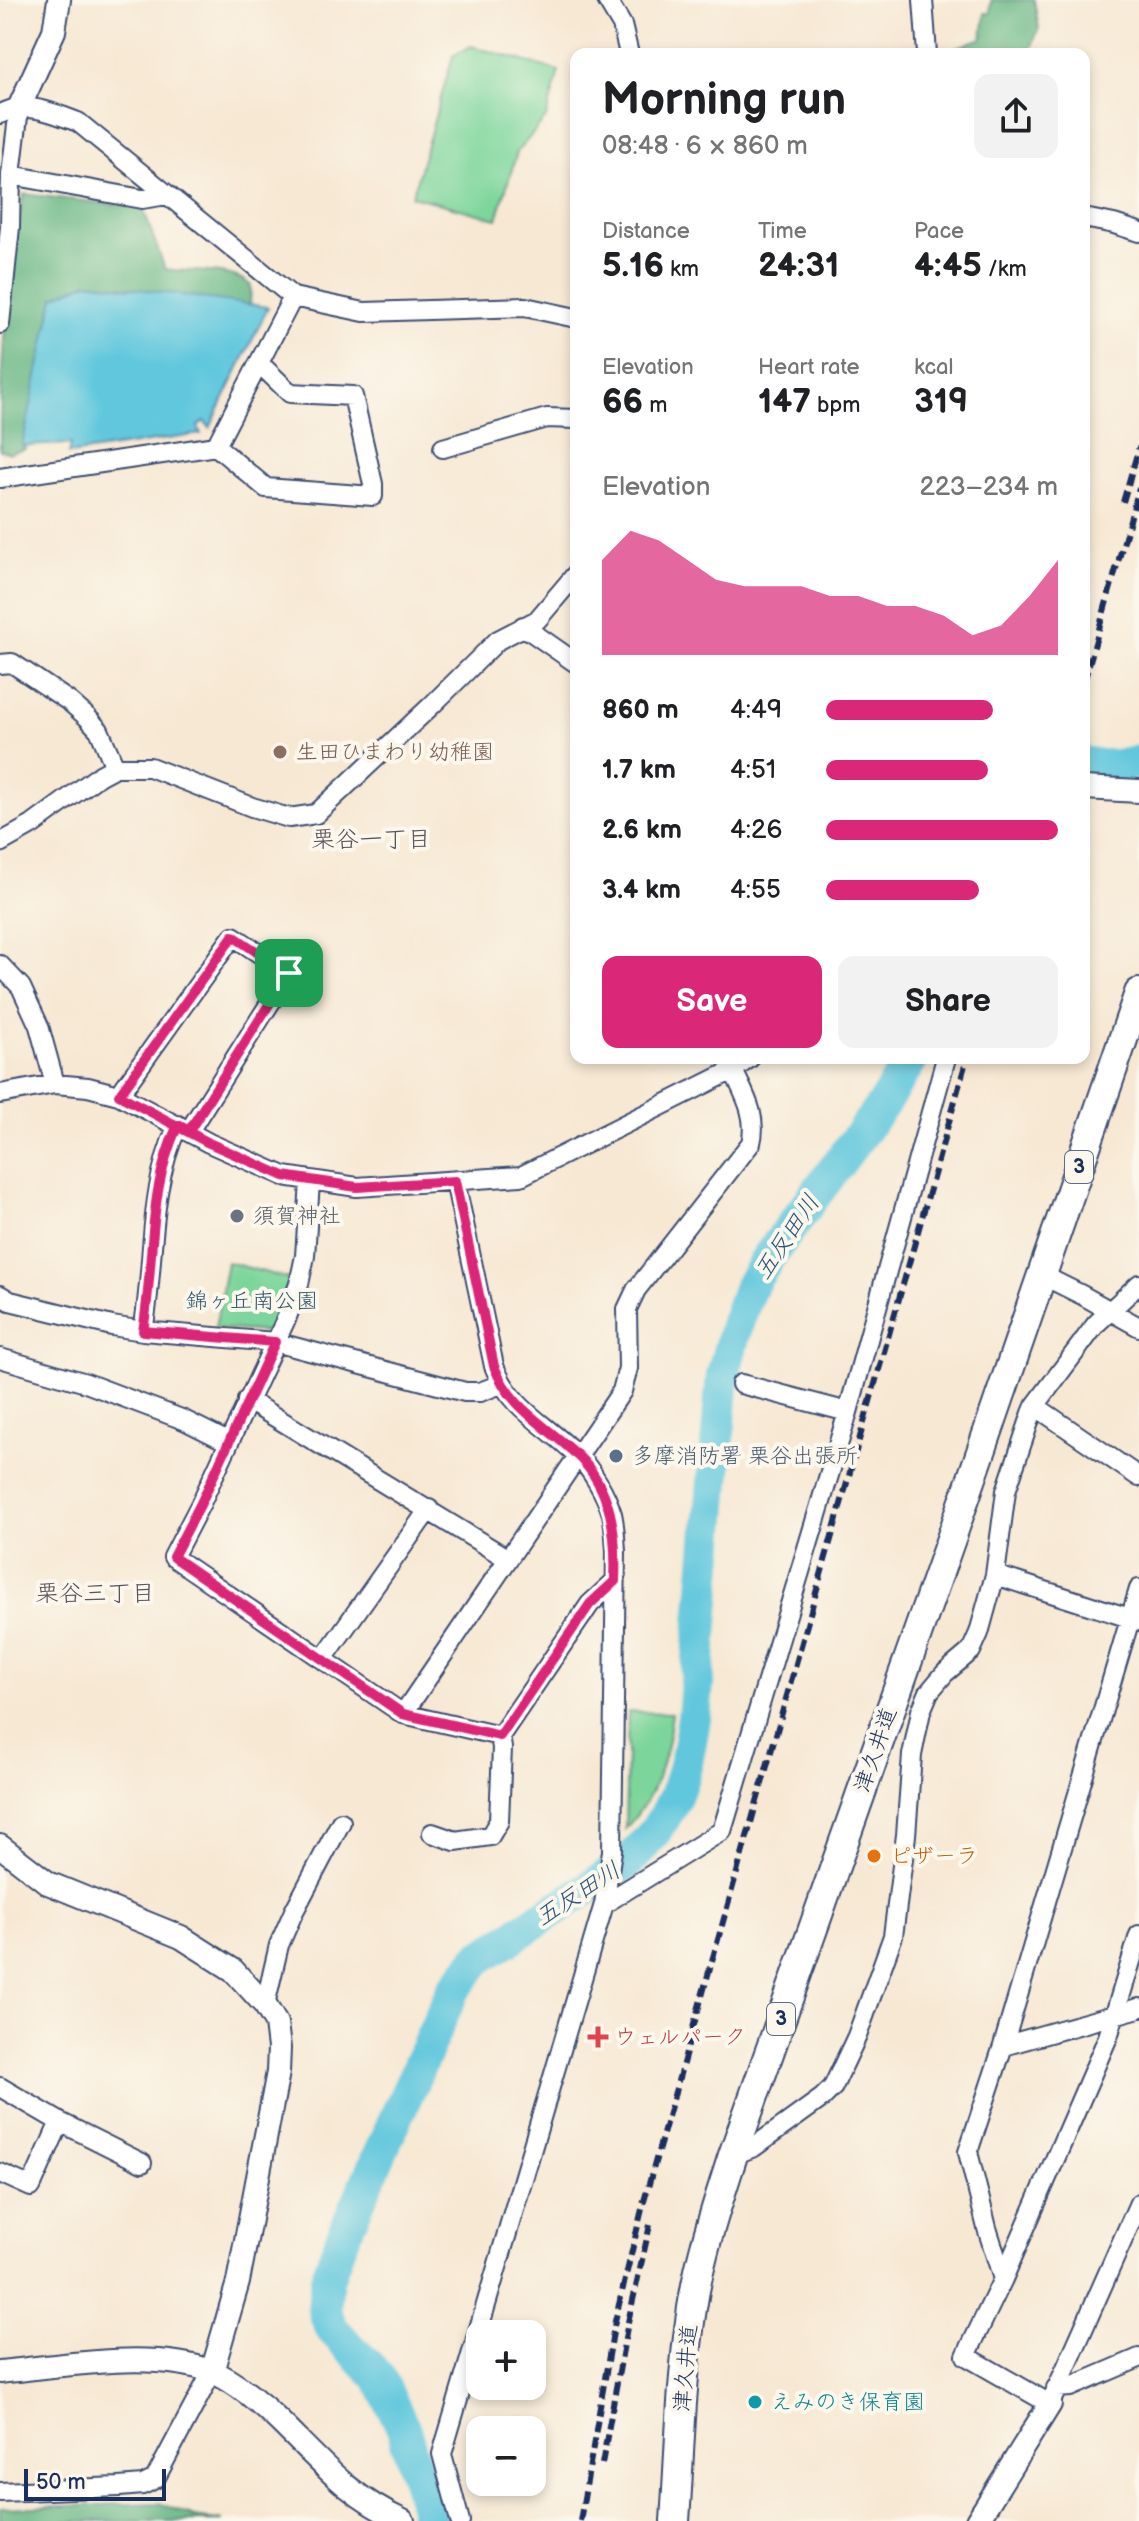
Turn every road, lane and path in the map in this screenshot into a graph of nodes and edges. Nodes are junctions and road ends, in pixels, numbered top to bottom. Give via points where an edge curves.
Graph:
1 (59, 0) edge
2 (607, 0) edge
3 (923, 0) edge
4 (628, 48) edge
5 (927, 48) edge
6 (9, 111) edge
7 (11, 175) junction
8 (167, 195) junction
9 (1090, 219) edge
10 (1139, 232) edge
11 (293, 297) junction
12 (570, 317) edge
13 (0, 324) edge
14 (259, 363) junction
15 (570, 419) edge
16 (216, 446) junction
17 (443, 448) dead end
18 (0, 478) edge
19 (570, 581) edge
20 (523, 626) junction
21 (570, 659) edge
22 (0, 664) edge
23 (115, 767) junction
24 (1090, 788) edge
25 (1139, 791) edge
26 (0, 843) edge
27 (0, 965) edge
28 (1139, 993) edge
29 (742, 1064) edge
30 (944, 1064) edge
31 (733, 1070) junction
32 (55, 1084) junction
33 (0, 1094) edge
34 (119, 1095) junction
35 (183, 1128) junction
36 (455, 1181) junction
37 (310, 1182) junction
38 (1042, 1275) junction
39 (1139, 1284) edge
40 (0, 1295) edge
41 (1109, 1310) junction
42 (1139, 1327) edge
43 (143, 1331) junction
44 (275, 1342) junction
45 (0, 1358) edge
46 (501, 1384) junction
47 (741, 1384) dead end
48 (247, 1400) junction
49 (1035, 1406) junction
50 (848, 1412) junction
51 (228, 1442) junction
52 (578, 1456) junction
53 (1139, 1477) edge
54 (429, 1509) junction
55 (508, 1559) junction
56 (995, 1575) junction
57 (615, 1581) junction
58 (1139, 1589) edge
59 (1134, 1620) edge
60 (323, 1659) junction
61 (403, 1714) junction
62 (500, 1736) junction
63 (341, 1822) dead end
64 (432, 1833) dead end
65 (0, 1846) edge
66 (604, 1896) junction
67 (1139, 1935) edge
68 (265, 2005) junction
69 (1139, 2008) edge
70 (1115, 2016) junction
71 (1003, 2046) junction
72 (0, 2087) edge
73 (60, 2122) junction
74 (733, 2155) junction
75 (142, 2163) dead end
76 (0, 2173) edge
77 (1139, 2203) edge
78 (1003, 2279) junction
79 (1139, 2358) edge
80 (0, 2372) edge
81 (212, 2372) junction
82 (1053, 2396) junction
83 (0, 2492) edge
84 (380, 2515) edge
85 (403, 2521) edge
86 (460, 2521) edge
87 (675, 2521) edge
88 (977, 2521) edge

1 - 6 street via 51,40
2 - 4 street
3 - 5 street
6 - 7 street
6 - 8 street via 78,122
7 - 8 street via 142,199
7 - 13 street
8 - 11 street
9 - 10 street
11 - 12 street via 364,312 525,307
11 - 14 street
14 - 16 street
14 - 16 street via 290,393 353,396 373,496 266,488
15 - 17 street via 547,418
16 - 18 street
19 - 20 street via 537,620
20 - 21 street
20 - 23 street via 498,640 316,814 289,818 150,767
22 - 23 street via 12,663 70,702 99,730
23 - 26 street
24 - 25 street
27 - 32 street via 21,987 39,1026
28 - 38 main road, 津久井道 / 3
29 - 31 street
30 - 50 street
31 - 36 street via 521,1176
31 - 52 street via 751,1109 751,1143 636,1290 627,1309 628,1368 622,1391
32 - 33 street
32 - 34 street
34 - 35 street
34 - 35 street via 233,936 289,973
35 - 37 street via 247,1162
35 - 43 street via 160,1172
36 - 37 street via 357,1187
36 - 46 street
37 - 44 street via 299,1284
38 - 41 street
38 - 74 main road, 津久井道 / 3
39 - 41 street
40 - 43 street
41 - 42 street
41 - 49 street
43 - 44 street
44 - 46 street via 465,1392
44 - 48 street
45 - 51 street via 86,1383
46 - 52 street via 523,1412
47 - 50 street
48 - 51 street
48 - 54 street
49 - 53 street
49 - 56 street via 1006,1491
50 - 66 street via 722,1831
51 - 60 street via 173,1557
52 - 55 street
52 - 57 street via 611,1513
54 - 55 street
54 - 60 street
55 - 61 street
56 - 59 street
56 - 74 street via 971,1651 929,1692 921,1711 893,1936 857,2036 833,2087 822,2098 754,2147
57 - 62 street via 590,1604
57 - 66 street via 612,1851
58 - 59 street
59 - 71 street
60 - 61 street
61 - 62 street
62 - 64 street via 499,1821 490,1836 455,1841
63 - 68 street via 279,1945
65 - 68 street via 48,1883 181,1937 233,1970
66 - 86 street via 442,2454
67 - 70 street
68 - 81 street via 276,2023 278,2072 238,2282
69 - 70 street
70 - 71 street
70 - 78 street
71 - 78 street via 968,2152
72 - 73 street
73 - 75 street
73 - 76 street via 31,2187
74 - 87 main road, 津久井道 / 3 via 692,2307
77 - 82 street
78 - 82 street via 966,2356
79 - 82 street
80 - 81 street via 129,2360
81 - 83 street via 155,2479 143,2485
81 - 84 street via 246,2393
82 - 88 street
84 - 85 street

